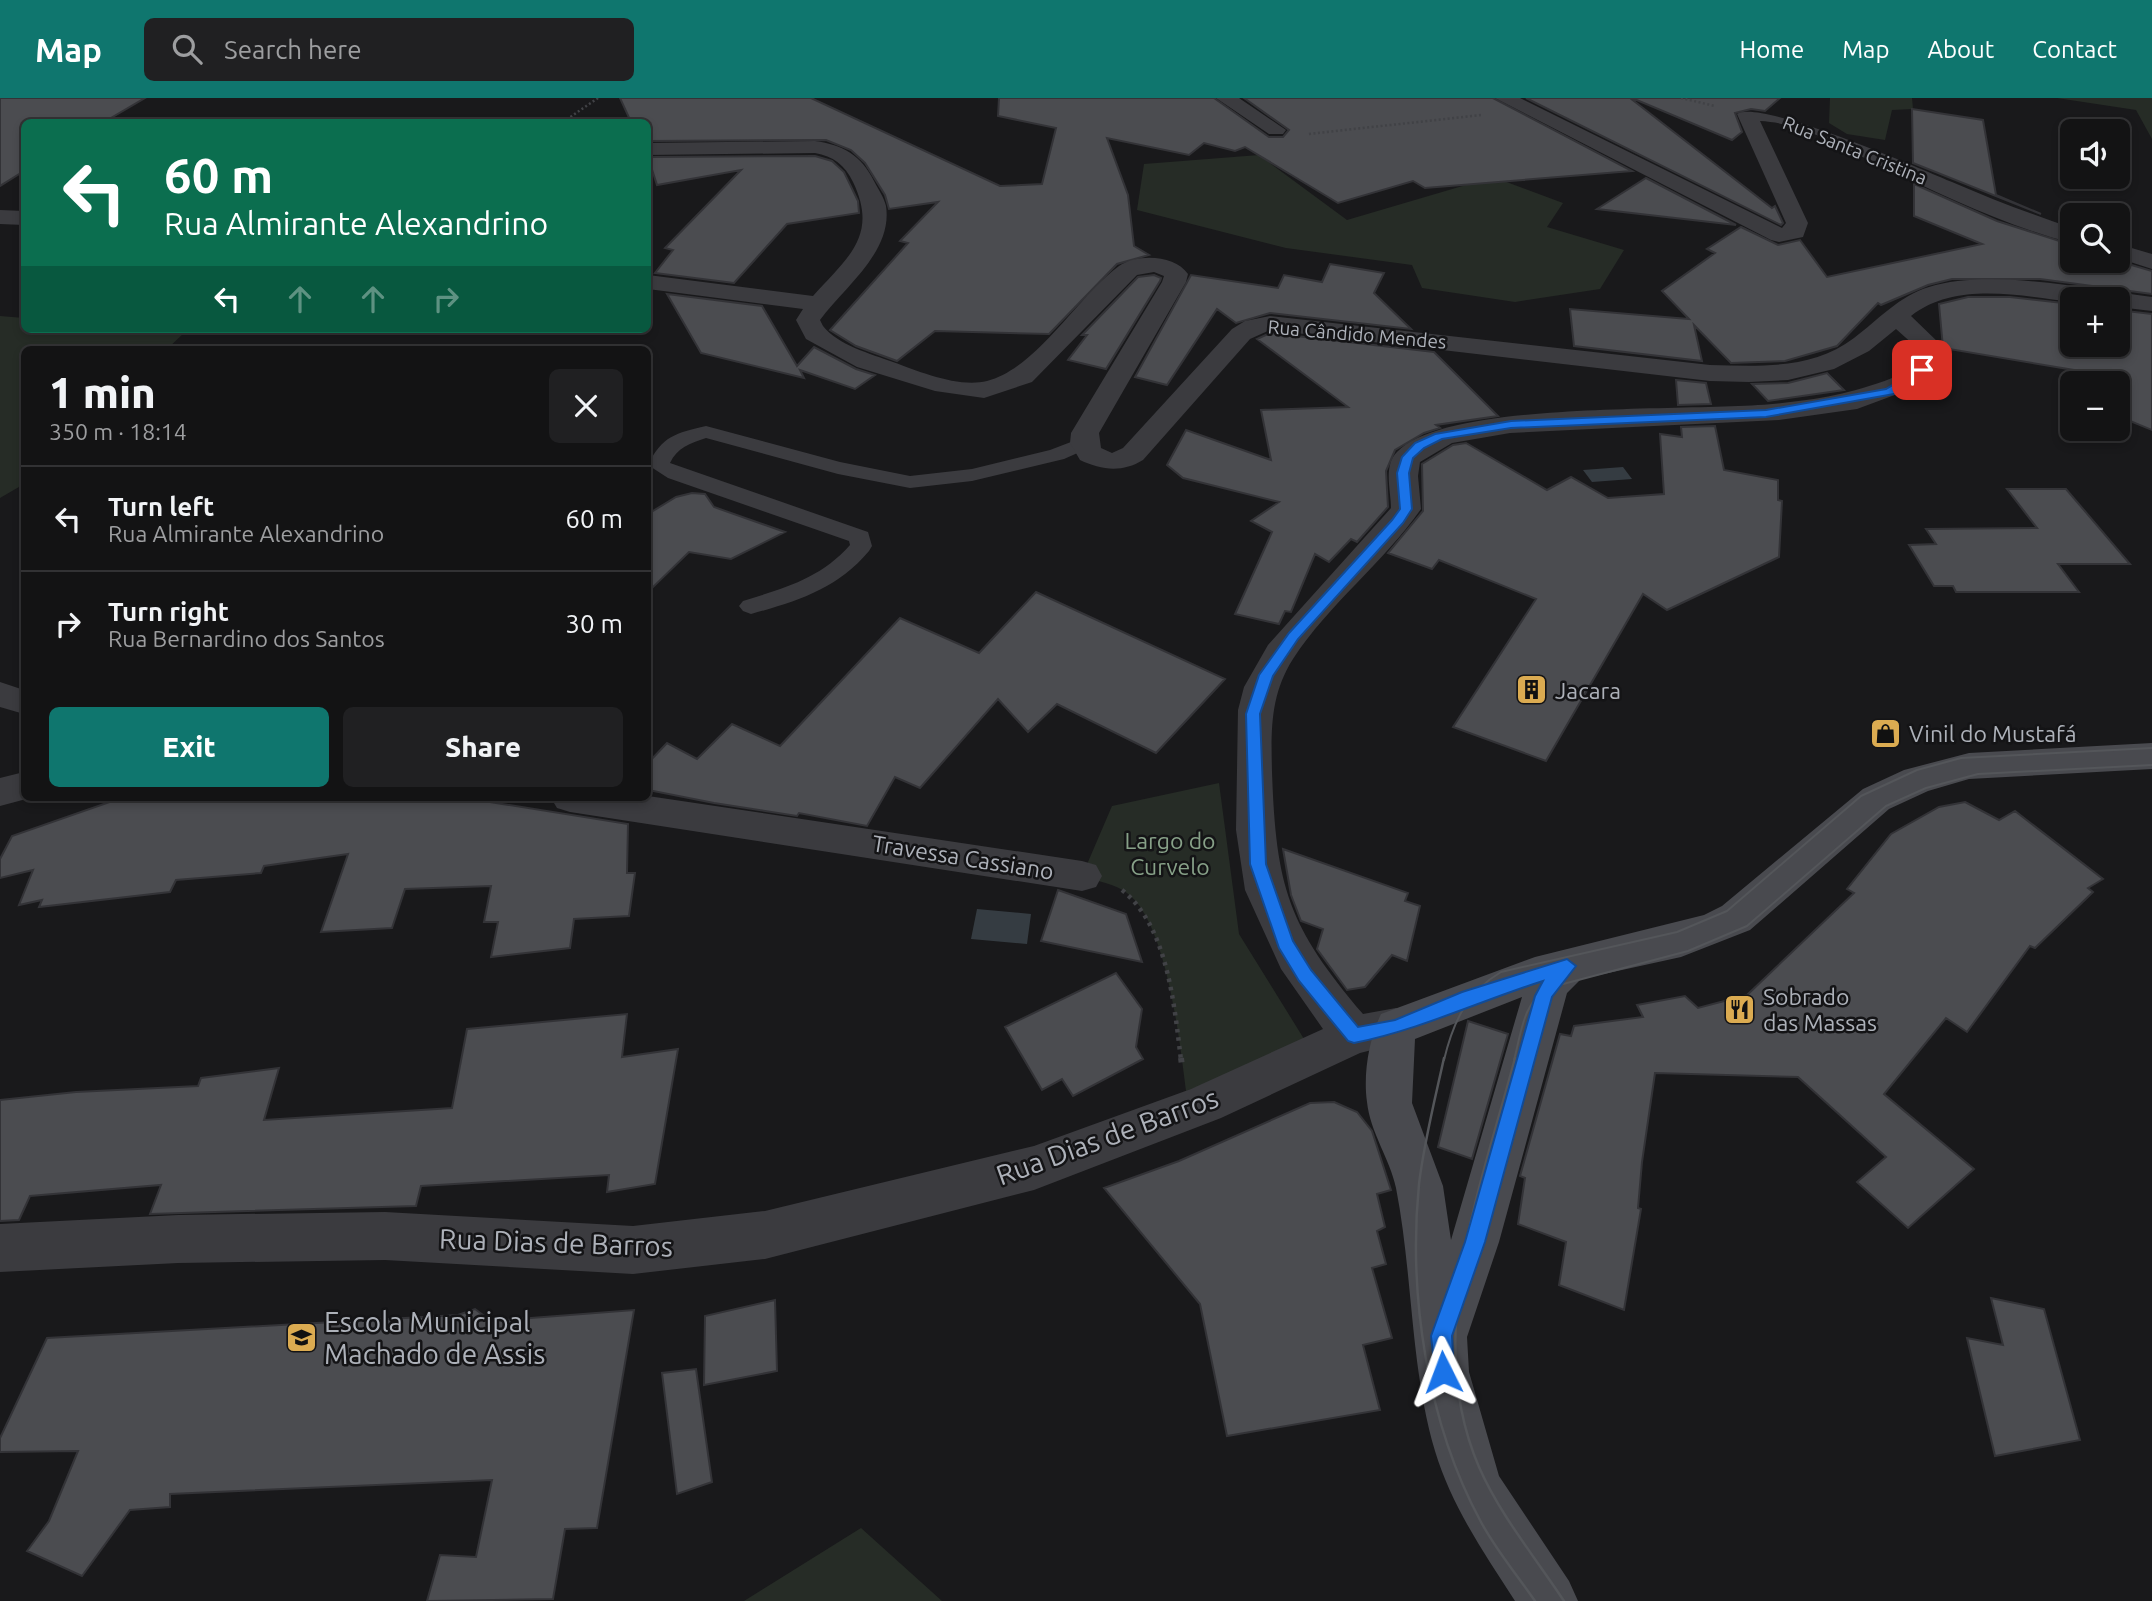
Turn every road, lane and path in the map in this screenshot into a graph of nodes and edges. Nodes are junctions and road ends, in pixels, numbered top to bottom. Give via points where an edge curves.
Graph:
1 (598, 98) edge
2 (1226, 98) edge
3 (1505, 98) edge
4 (1527, 110) junction
5 (567, 119) edge
6 (1276, 130) joint
7 (651, 149) edge
8 (0, 217) edge
9 (21, 218) edge
10 (2060, 231) edge
11 (2130, 255) edge
12 (2152, 262) edge
13 (651, 282) edge
14 (2060, 295) edge
15 (2130, 301) edge
16 (818, 304) junction
17 (2152, 304) edge
18 (1897, 316) junction
19 (1084, 443) junction
20 (751, 606) dead end
21 (0, 694) edge
22 (21, 701) edge
23 (2152, 756) edge
24 (21, 787) edge
25 (0, 792) edge
26 (590, 801) edge
27 (1082, 876) joint
28 (1567, 966) junction
29 (1375, 1031) junction
30 (1188, 1108) junction
31 (0, 1248) edge
32 (1441, 1336) junction
33 (1549, 1601) edge

1 - 5 path
2 - 6 street
3 - 4 street, Rua Santa Cristina
4 - 6 path via 1300,135
4 - 10 street, Rua Santa Cristina via 1779,235 1795,232 1797,223 1747,114 1816,130
7 - 16 street via 815,147 852,160 875,206 870,233 858,263
8 - 9 street
11 - 12 street
13 - 16 street
14 - 18 street, Rua Cândido Mendes via 1938,291
15 - 17 street
16 - 19 street via 808,320 812,332 835,348 903,374 974,390 1023,376 1129,270 1142,265 1170,269 1176,274 1174,282 1085,433
18 - 19 street, Rua Cândido Mendes via 1858,347 1820,366 1775,374 1710,373 1270,323 1254,326 1230,344 1124,461 1101,460 1090,454
18 - 29 street via 1928,345 1929,357 1922,370 1890,392 1766,413 1511,424 1439,436 1408,457 1403,473 1406,509 1294,636 1266,675 1253,714 1258,864 1285,943 1305,975
19 - 20 lane via 1057,455 972,475 909,482 706,432 684,438 666,449 658,465 860,537 861,547 847,565 820,585
21 - 22 street
23 - 28 street via 1969,766 1917,780 1876,799 1736,918 1714,930
24 - 25 street
26 - 27 street, Travessa Cassiano
27 - 30 path, Travessa Cassiano via 1127,892 1142,908 1171,985
28 - 29 street
28 - 32 street via 1543,996 1478,1230
29 - 30 street, Rua Dias de Barros
29 - 32 street via 1390,1055 1389,1104 1419,1186
30 - 31 street, Rua Dias de Barros via 1034,1168 765,1236 678,1247 633,1250 384,1236
32 - 33 street via 1449,1401 1478,1493

